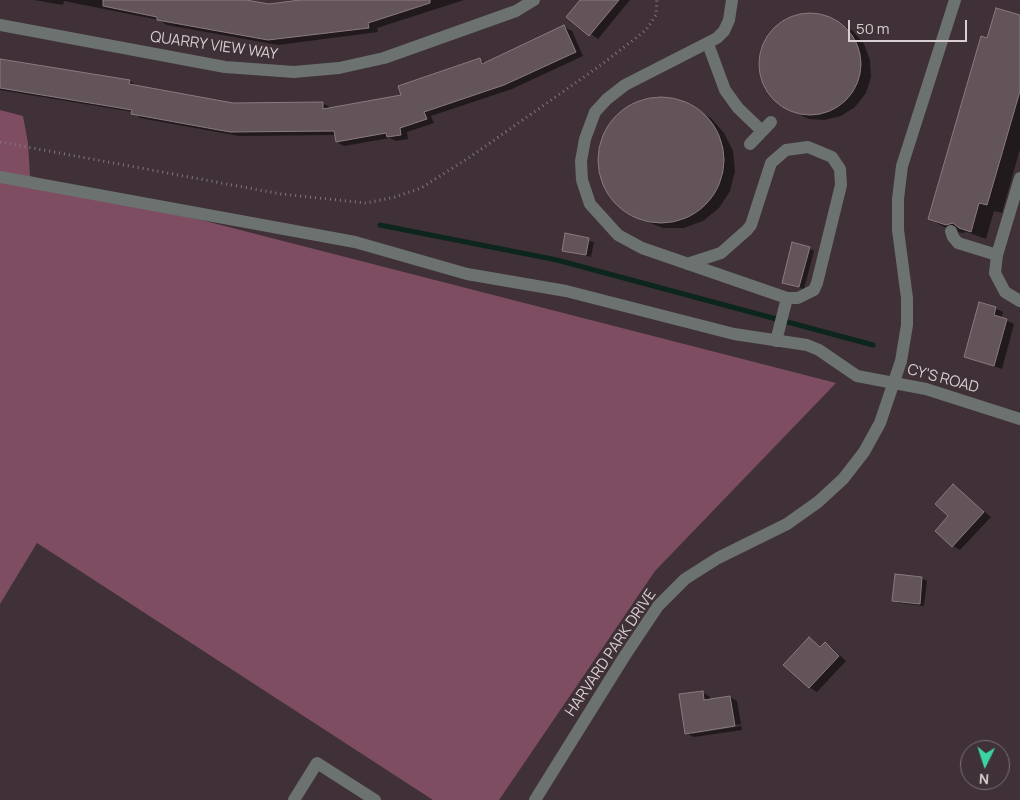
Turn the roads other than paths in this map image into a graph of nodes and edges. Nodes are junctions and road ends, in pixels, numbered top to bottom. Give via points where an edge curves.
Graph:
1 (534, 0) edge
2 (732, 0) edge
3 (955, 0) edge
4 (0, 25) edge
5 (708, 44) junction
6 (750, 144) dead end
7 (0, 177) edge
8 (1020, 178) edge
9 (1016, 208) edge
10 (952, 230) dead end
11 (998, 254) junction
12 (687, 264) junction
13 (787, 298) junction
14 (1020, 301) edge
15 (776, 341) junction
16 (895, 383) junction
17 (1020, 419) edge
18 (294, 800) edge
19 (375, 800) edge
20 (536, 800) edge

1 - 4 street, QUARRY VIEW WAY via 516,11 384,58 339,68 294,72 225,67
2 - 5 street via 724,31
3 - 16 street, HARVARD PARK DRIVE via 902,166 898,230 907,298 907,325 904,352
5 - 6 street via 725,90 738,108 766,126
5 - 12 street via 625,85 607,99 591,119 581,161 584,190 590,204 607,225 630,242
7 - 15 street via 355,242 443,269 566,291 734,334
8 - 9 street
9 - 11 street
10 - 11 street via 958,242
11 - 14 street via 995,273 1000,284 1005,292
12 - 13 street
12 - 13 street via 720,253 746,230 767,172 778,156 796,147 817,150 837,162 842,175 841,185 817,284 806,296
13 - 15 street
15 - 16 street, CY'S ROAD via 808,345 857,376
16 - 17 street, CY'S ROAD via 926,389
16 - 20 street, HARVARD PARK DRIVE via 864,452 843,479 787,524 718,558 685,579 658,606
18 - 19 street via 317,763

